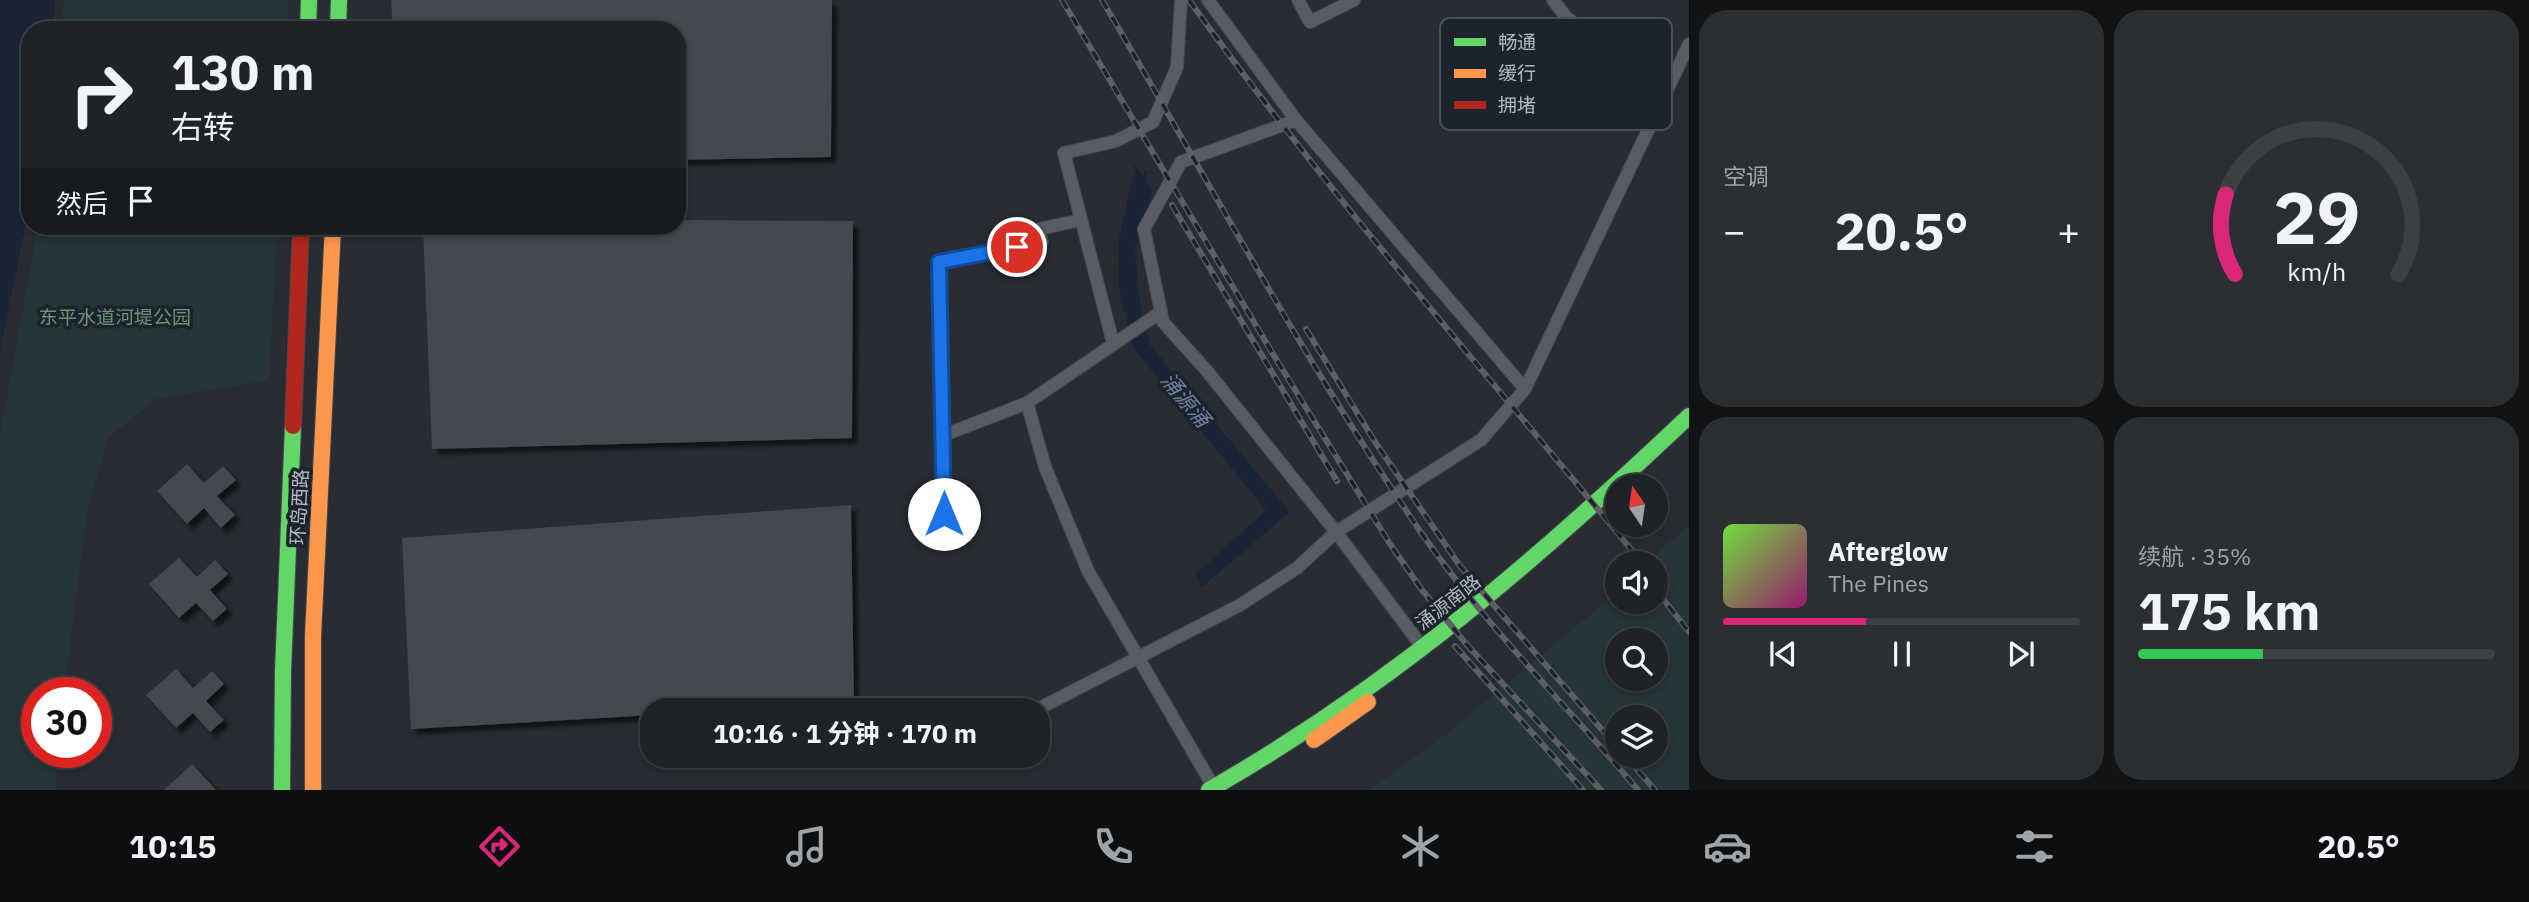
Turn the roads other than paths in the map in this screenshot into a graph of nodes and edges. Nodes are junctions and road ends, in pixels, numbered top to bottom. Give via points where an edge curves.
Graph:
1 (309, 0) edge
2 (339, 0) edge
3 (1181, 0) edge
4 (1208, 0) edge
5 (1298, 0) edge
6 (1354, 0) edge
7 (1553, 0) edge
8 (1567, 18) edge
9 (308, 21) edge
10 (338, 21) edge
11 (1689, 44) edge
12 (1672, 79) edge
13 (1296, 120) junction
14 (1648, 130) edge
15 (1081, 219) junction
16 (302, 235) edge
17 (332, 235) edge
18 (1161, 312) junction
19 (1113, 344) junction
20 (1525, 388) junction
21 (1027, 404) junction
22 (1689, 416) edge
23 (1689, 429) edge
24 (944, 435) junction
25 (1640, 474) edge
26 (1605, 507) edge
27 (944, 514) dead end
28 (1336, 532) junction
29 (1423, 648) junction
30 (1139, 657) junction
31 (1050, 703) edge
32 (1217, 789) edge
33 (282, 790) edge
34 (313, 790) edge

1 - 9 main road
2 - 10 main road
3 - 15 street via 1177,67 1153,122 1116,141 1064,153
4 - 13 street
5 - 6 street via 1310,22
7 - 8 street
11 - 12 street
13 - 18 street via 1181,162 1144,229
13 - 20 street
14 - 20 street
15 - 19 street
15 - 24 street via 1039,229 1042,242 939,262
16 - 33 main road, 环岛西路
17 - 34 main road, 环岛西路 via 313,636
18 - 19 street
18 - 28 street via 1163,322
19 - 21 street
20 - 28 street via 1481,440
21 - 24 street
21 - 30 street via 1045,467 1088,570
22 - 29 main road, 涌源南路 via 1534,562
23 - 25 main road
24 - 27 street
26 - 32 main road, 涌源南路 via 1558,551 1340,724
28 - 29 street
28 - 30 street via 1297,568 1240,605
29 - 32 main road, 涌源南路 via 1280,752
30 - 31 street
30 - 32 street

